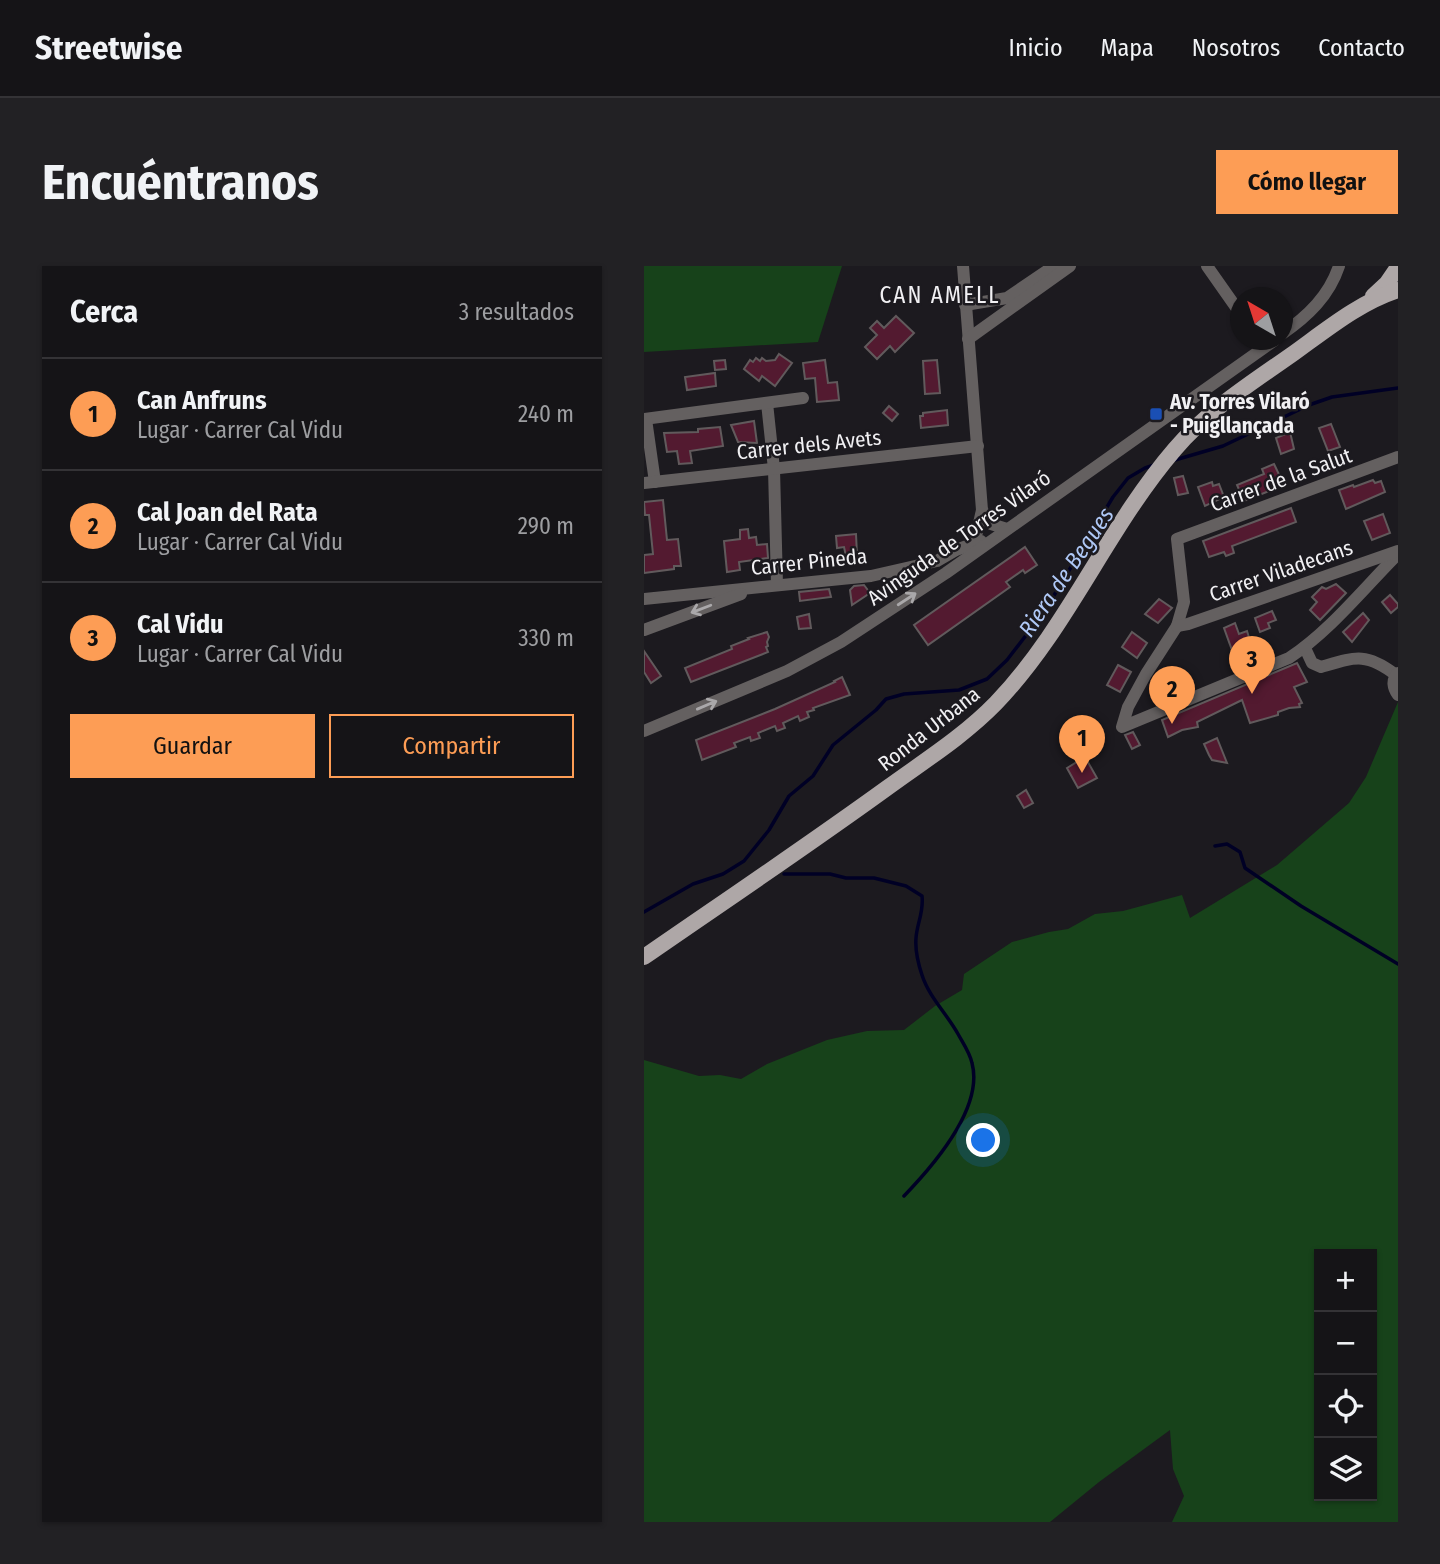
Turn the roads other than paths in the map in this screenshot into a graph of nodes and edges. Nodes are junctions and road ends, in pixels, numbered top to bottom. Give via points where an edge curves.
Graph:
1 (963, 266) edge
2 (1054, 266) edge
3 (1070, 266) edge
4 (1207, 266) edge
5 (1339, 266) edge
6 (1398, 267) edge
7 (1398, 290) edge
8 (1230, 298) edge
9 (965, 305) junction
10 (1364, 306) junction
11 (1293, 325) edge
12 (968, 339) junction
13 (1261, 350) edge
14 (803, 398) dead end
15 (767, 403) junction
16 (645, 419) edge
17 (978, 446) junction
18 (1398, 457) edge
19 (774, 469) junction
20 (649, 483) edge
21 (982, 510) junction
22 (1007, 529) junction
23 (974, 545) junction
24 (1398, 553) edge
25 (777, 584) junction
26 (758, 587) junction
27 (644, 599) edge
28 (1177, 626) junction
29 (644, 631) edge
30 (1305, 648) junction
31 (1397, 674) edge
32 (1398, 695) edge
33 (644, 731) edge
34 (644, 957) edge

1 - 9 street
2 - 9 street via 1007,298
3 - 12 street
4 - 8 street
5 - 11 street via 1328,292
6 - 10 main road, Ronda Urbana
7 - 10 main road, Ronda Urbana
9 - 12 street
10 - 34 main road, Ronda Urbana via 1243,389 1174,449 1135,501 1057,627 994,705 868,803
12 - 17 street
13 - 22 street, Avinguda de Torres Vilaró
14 - 15 street
15 - 16 street
15 - 19 street
16 - 20 street
17 - 19 street, Carrer dels Avets
17 - 21 street
18 - 28 street, Carrer de la Salut via 1177,539 1184,602
19 - 20 street, Carrer dels Avets
19 - 25 street
21 - 22 street via 991,524
21 - 23 street
22 - 23 street, Carrer Pineda
33 -> 22 street, Avinguda de Torres Vilaró via 788,671 830,648
23 - 25 street, Carrer Pineda via 893,572
24 - 28 street, Carrer Viladecans
24 - 30 street
25 - 26 street, Carrer Pineda
26 - 27 street, Carrer Pineda
26 -> 29 street
28 - 30 street via 1128,707 1122,727
30 - 31 street via 1312,663 1321,667 1367,658
31 - 32 street via 1394,688

